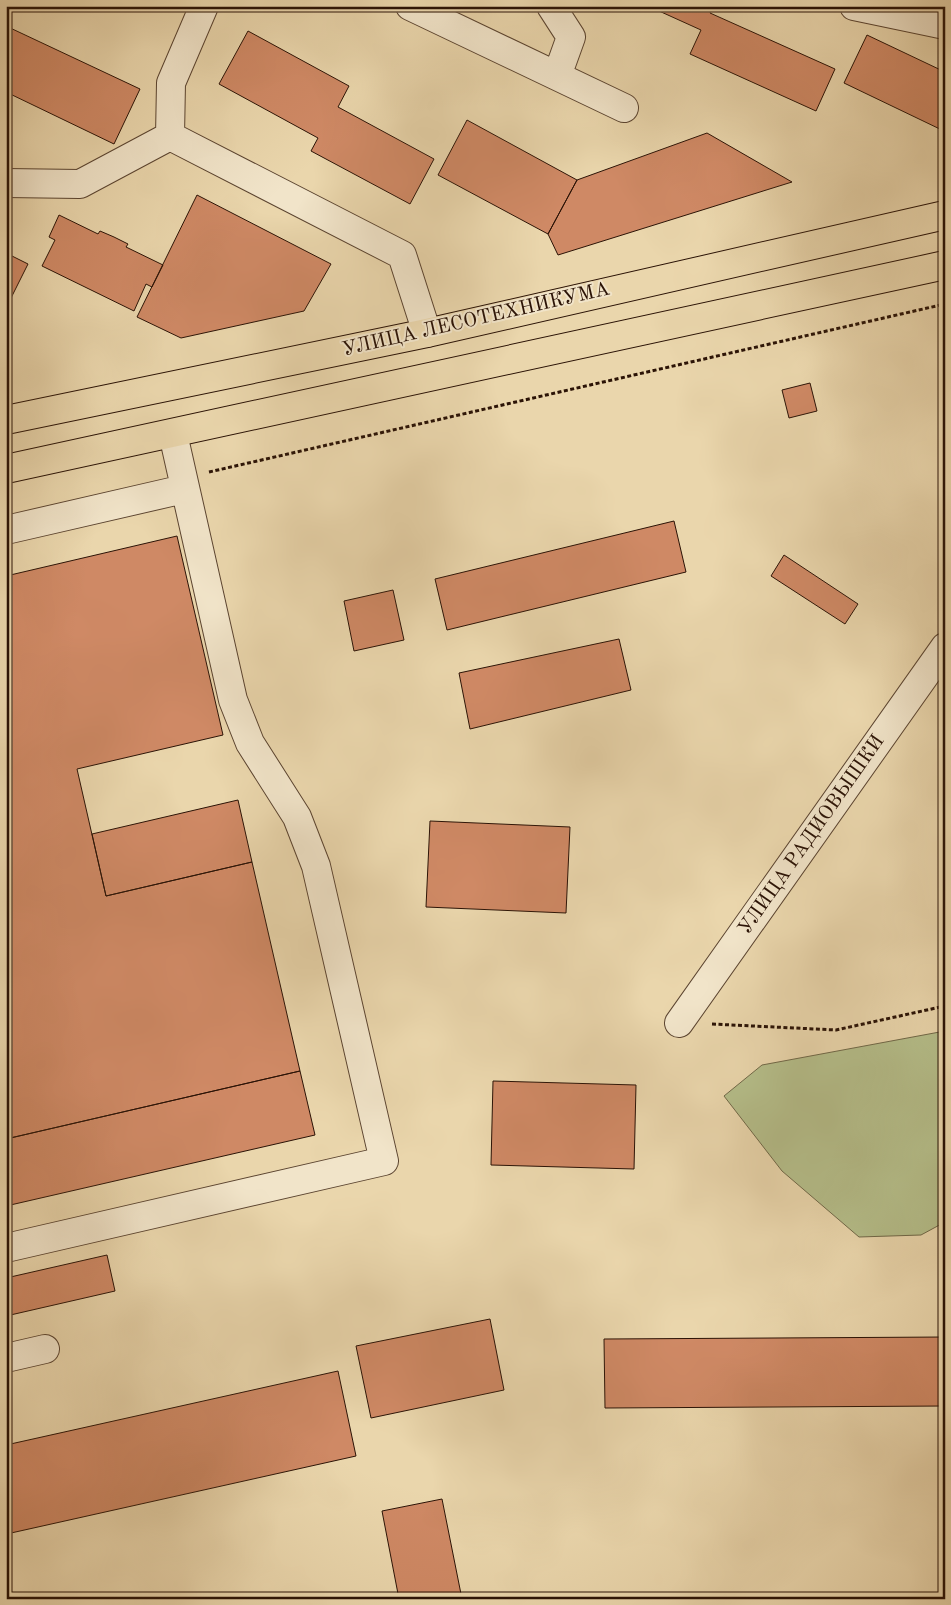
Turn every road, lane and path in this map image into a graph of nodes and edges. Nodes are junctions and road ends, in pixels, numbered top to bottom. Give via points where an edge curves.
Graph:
1 (204, 6) edge
2 (410, 6) edge
3 (551, 6) edge
4 (854, 6) edge
5 (945, 25) edge
6 (557, 76) junction
7 (624, 108) dead end
8 (170, 136) junction
9 (6, 183) edge
10 (945, 215) edge
11 (945, 265) edge
12 (945, 304) edge
13 (427, 333) junction
14 (6, 420) edge
15 (173, 434) junction
16 (6, 469) edge
17 (183, 483) junction
18 (6, 530) edge
19 (945, 647) edge
20 (945, 1006) edge
21 (679, 1023) joint
22 (6, 1248) edge
23 (45, 1349) dead end
24 (6, 1358) edge

1 - 8 lane via 171,83
2 - 6 lane
3 - 6 lane via 572,37
4 - 5 lane
6 - 7 lane
8 - 9 lane via 80,184
8 - 13 lane via 402,255
10 - 13 main road, УЛИЦА ЛЕСОТЕХНИКУМА
11 - 15 main road
12 - 17 path
13 - 14 main road, УЛИЦА ЛЕСОТЕХНИКУМА
15 - 16 main road
15 - 17 lane
17 - 18 lane
17 - 22 lane via 240,722 297,817 316,866 384,1162
19 - 21 lane, УЛИЦА РАДИОВЫШКИ
20 - 21 path via 836,1030
23 - 24 lane

